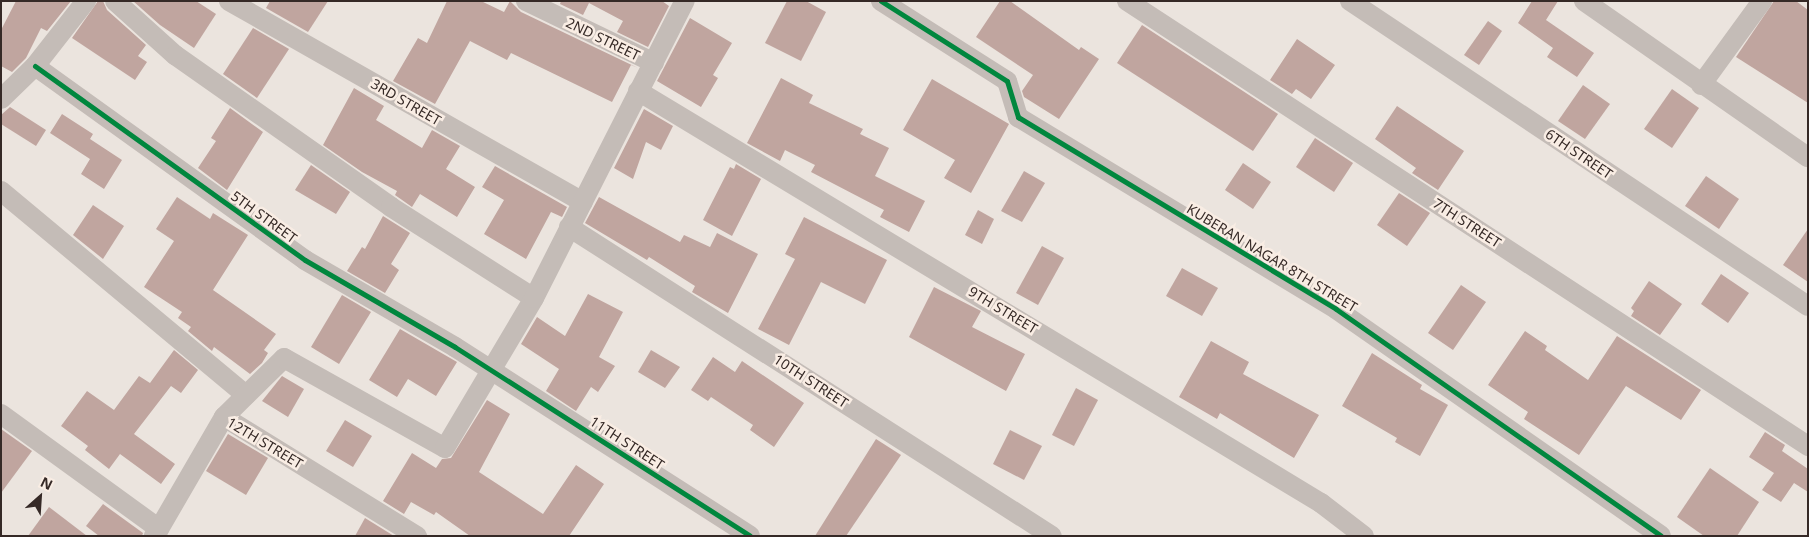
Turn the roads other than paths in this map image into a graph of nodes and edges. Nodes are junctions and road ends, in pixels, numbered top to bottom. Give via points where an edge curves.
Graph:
1 (86, 1) edge
2 (114, 1) edge
3 (229, 1) edge
4 (526, 1) edge
5 (685, 1) edge
6 (881, 1) edge
7 (1127, 1) edge
8 (1350, 1) edge
9 (1584, 1) edge
10 (1762, 1) edge
11 (654, 63) junction
12 (35, 66) junction
13 (1701, 85) junction
14 (638, 90) junction
15 (1, 99) edge
16 (1808, 158) edge
17 (1, 191) edge
18 (583, 202) junction
19 (569, 227) junction
20 (534, 298) junction
21 (1808, 306) edge
22 (491, 370) junction
23 (246, 395) junction
24 (1, 414) edge
25 (224, 417) junction
26 (1808, 446) edge
27 (156, 533) edge
28 (417, 536) edge
29 (750, 536) edge
30 (1052, 536) edge
31 (1364, 536) edge
32 (1661, 536) edge

1 - 12 street
2 - 20 street via 191,66 391,207
3 - 18 street, 3RD STREET
4 - 11 street, 2ND STREET
5 - 11 street
6 - 32 street, KUBERAN NAGAR 8TH STREET via 1007,81 1018,117 1336,309
7 - 26 street, 7TH STREET
8 - 21 street, 6TH STREET
9 - 13 street
10 - 13 street
11 - 14 street
12 - 15 street
12 - 22 street, 5TH STREET via 305,260
13 - 16 street
14 - 18 street
14 - 31 street, 9TH STREET via 1321,503
17 - 23 street
18 - 19 street
19 - 20 street
19 - 30 street, 10TH STREET
20 - 22 street
22 - 23 street via 445,448 284,358
22 - 29 street, 11TH STREET
23 - 25 street
24 - 27 street
25 - 27 street, 12TH STREET
25 - 28 street, 12TH STREET

